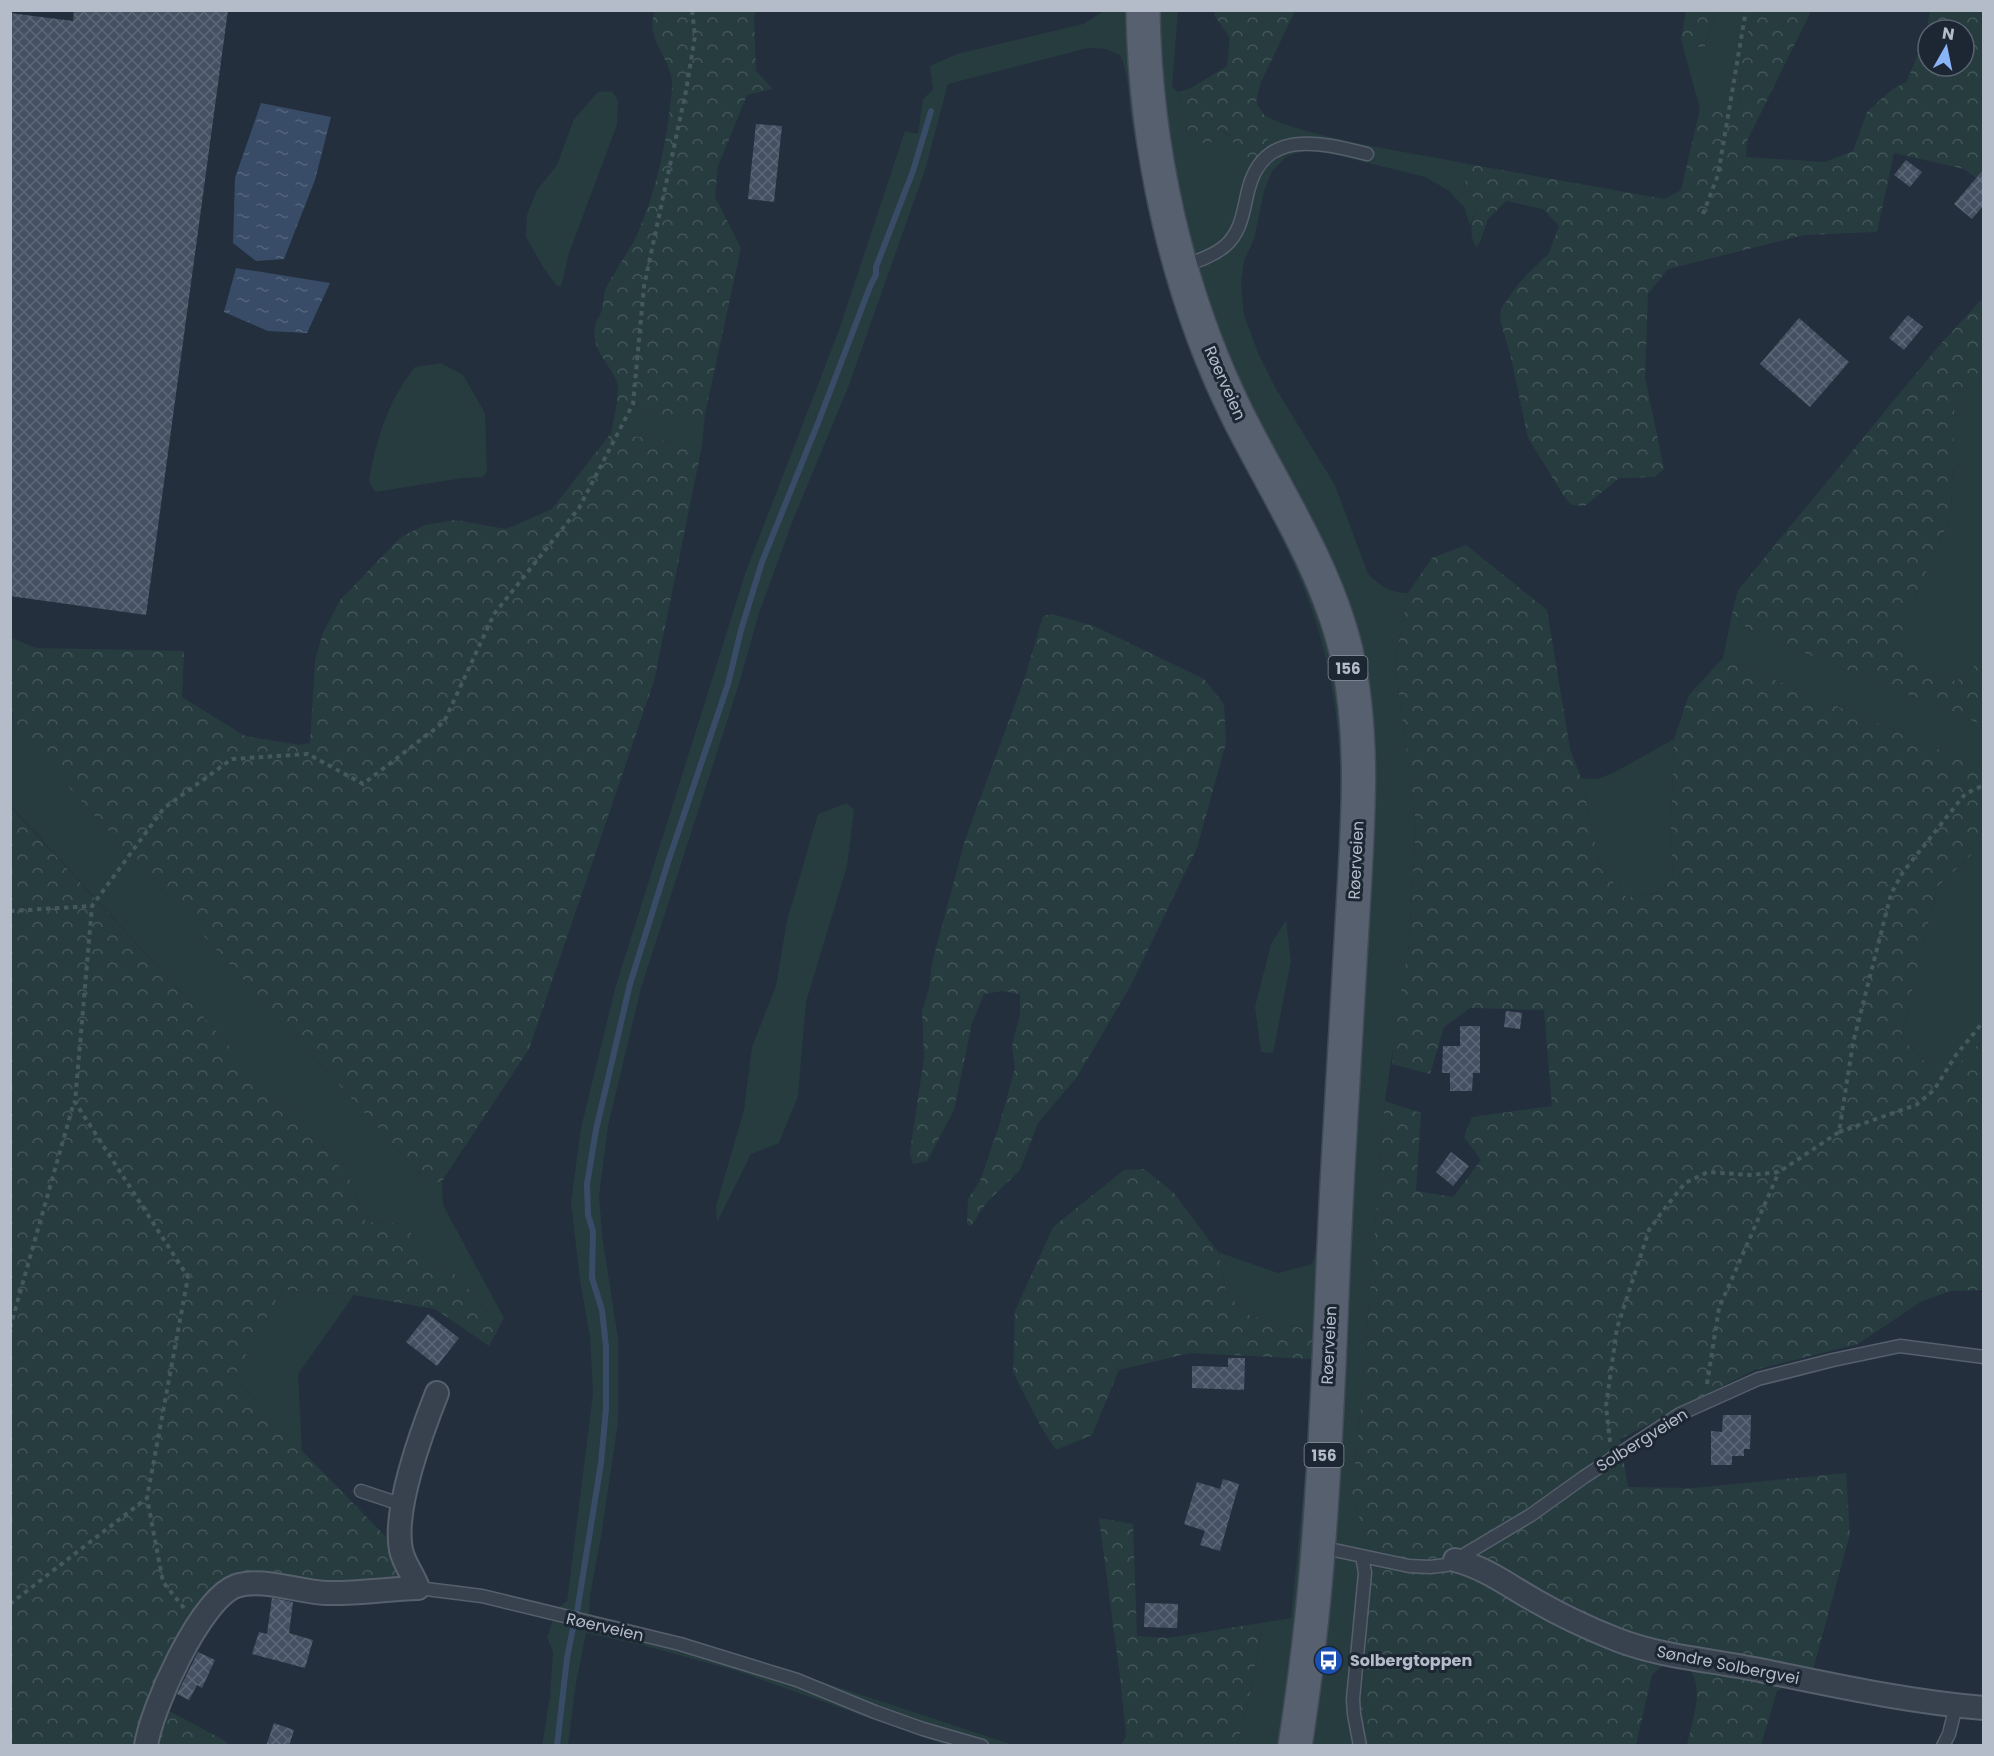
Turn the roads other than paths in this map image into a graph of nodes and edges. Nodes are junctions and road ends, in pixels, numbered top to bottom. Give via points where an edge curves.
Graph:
1 (1143, 10) edge
2 (1367, 154) dead end
3 (1182, 266) junction
4 (1983, 1357) edge
5 (437, 1393) dead end
6 (361, 1491) dead end
7 (403, 1505) junction
8 (1319, 1547) junction
9 (1362, 1556) junction
10 (1455, 1560) junction
11 (418, 1588) junction
12 (1956, 1706) junction
13 (1983, 1708) edge
14 (146, 1746) edge
15 (982, 1746) edge
16 (1295, 1746) edge
17 (1360, 1746) edge
18 (1944, 1746) edge

1 - 3 main road, Røerveien / 156 via 1156,158
2 - 3 lane via 1306,142 1279,149 1267,157 1251,179 1241,222 1225,246
3 - 8 main road, Røerveien / 156 via 1194,308 1237,415 1290,513 1331,604 1345,649 1354,703 1358,824
4 - 10 lane, Solbergveien via 1900,1346 1758,1379 1680,1414 1531,1515
5 - 7 street via 422,1431
6 - 7 lane
7 - 11 street via 401,1548
8 - 9 lane, Solbergveien
8 - 16 main road, Røerveien / 156
9 - 10 lane, Solbergveien via 1420,1568
9 - 17 lane via 1365,1573 1353,1699
10 - 12 street, Søndre Solbergvei via 1497,1576 1564,1616 1629,1643 1677,1657
11 - 14 street via 328,1593 259,1584 234,1587 219,1598 198,1625 162,1694
11 - 15 lane, Røerveien via 482,1596 680,1644 797,1680 894,1719
12 - 13 street, Søndre Solbergvei
12 - 18 lane

